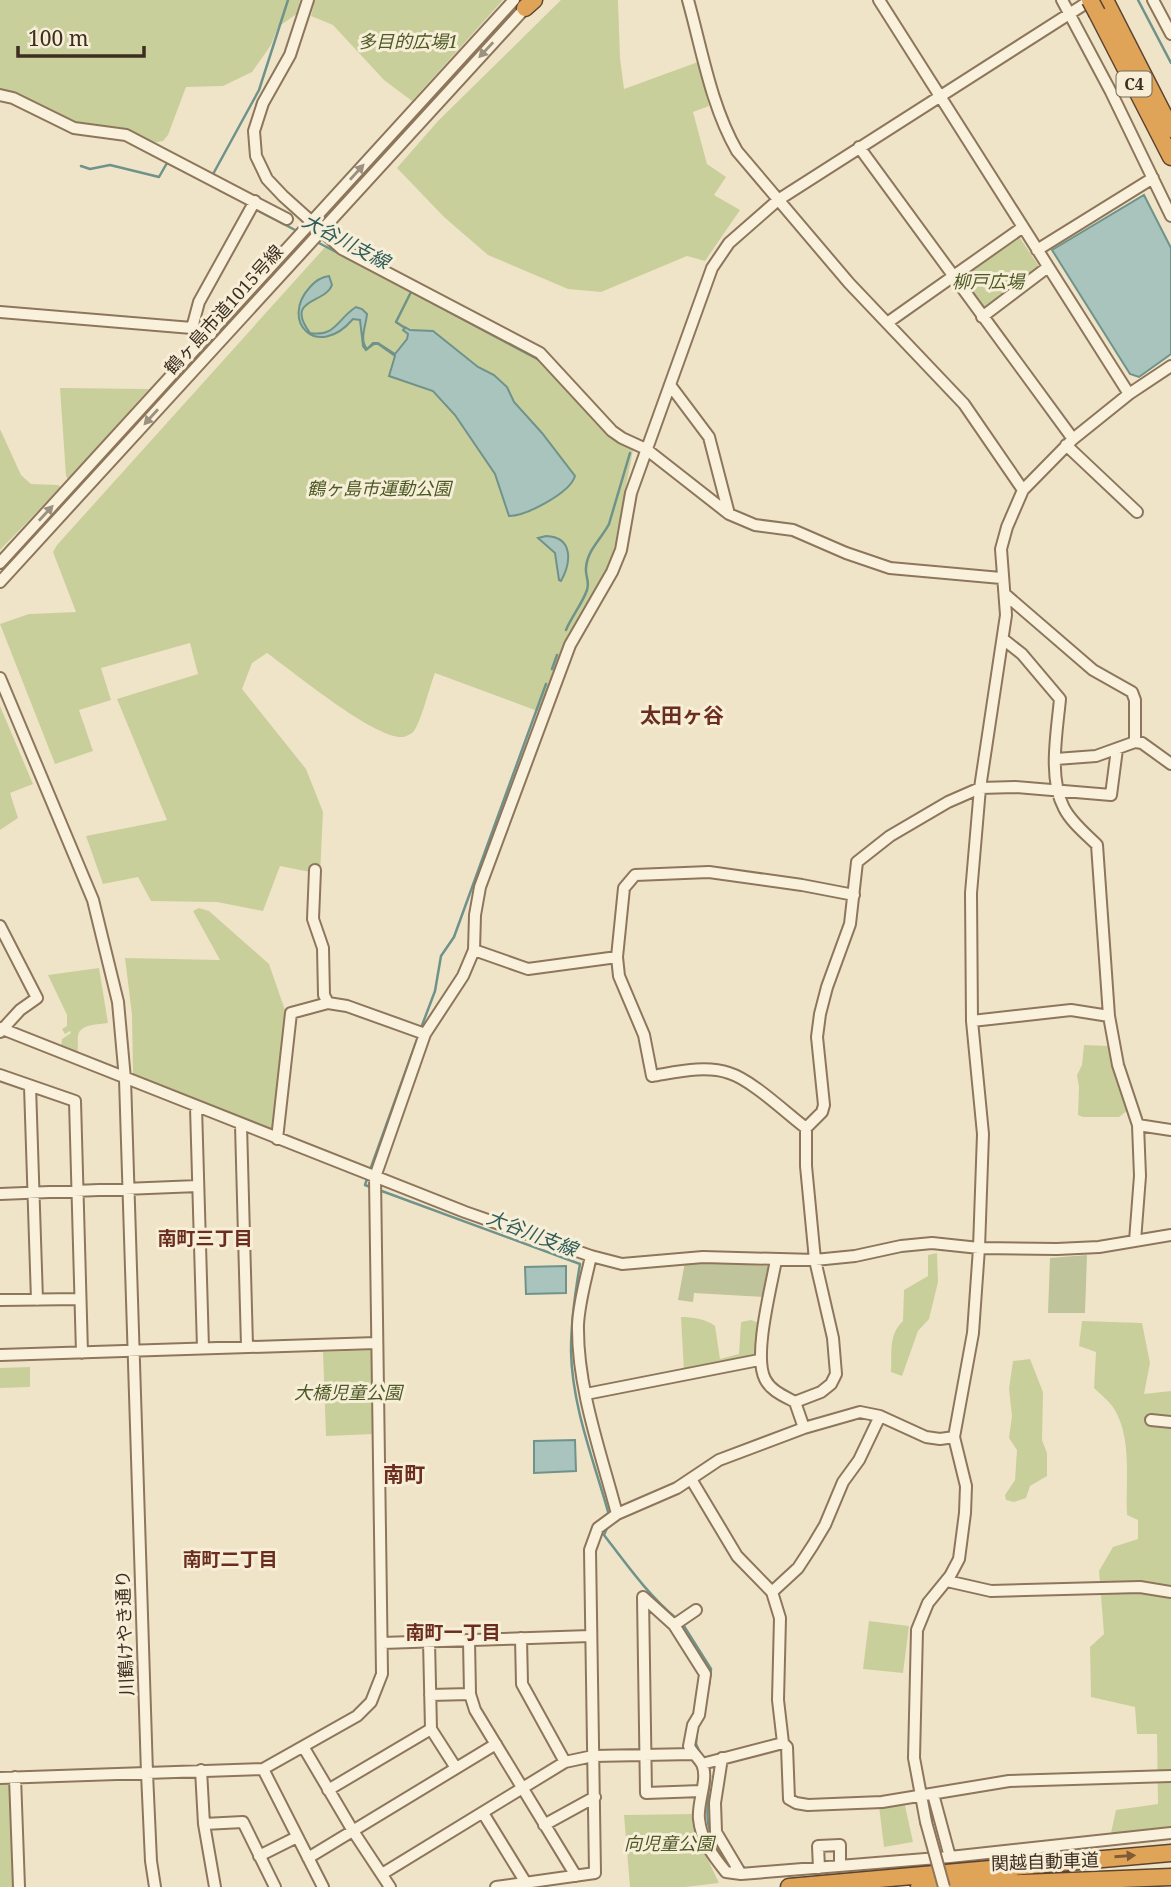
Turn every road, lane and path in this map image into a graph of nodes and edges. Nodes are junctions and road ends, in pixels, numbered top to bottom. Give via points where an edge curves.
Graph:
1 (308, 0) edge
2 (688, 0) edge
3 (879, 0) edge
4 (1062, 0) edge
5 (1153, 0) edge
6 (526, 2) edge
7 (1098, 4) edge
8 (1070, 14) junction
9 (1171, 34) edge
10 (0, 95) edge
11 (941, 96) junction
12 (1171, 129) edge
13 (859, 147) junction
14 (1171, 157) edge
15 (1153, 178) junction
16 (778, 200) junction
17 (255, 201) junction
18 (1171, 216) edge
19 (287, 219) dead end
20 (311, 222) junction
21 (1023, 227) junction
22 (320, 230) junction
23 (1037, 250) junction
24 (1048, 267) junction
25 (953, 276) junction
26 (0, 312) edge
27 (982, 317) junction
28 (887, 323) junction
29 (192, 328) junction
30 (211, 334) junction
31 (1171, 366) edge
32 (670, 385) junction
33 (1129, 394) junction
34 (1070, 442) junction
35 (646, 449) junction
36 (1023, 490) junction
37 (1137, 512) dead end
38 (729, 514) junction
39 (0, 563) edge
40 (1001, 578) junction
41 (0, 582) edge
42 (1006, 595) junction
43 (1003, 639) junction
44 (0, 678) edge
45 (1135, 742) junction
46 (1117, 749) junction
47 (1056, 759) junction
48 (1171, 764) edge
49 (981, 788) junction
50 (1056, 789) junction
51 (315, 870) dead end
52 (854, 895) junction
53 (0, 926) edge
54 (474, 950) junction
55 (617, 957) junction
56 (328, 1003) junction
57 (1109, 1016) junction
58 (972, 1021) junction
59 (0, 1030) edge
60 (425, 1034) junction
61 (0, 1075) edge
62 (125, 1079) junction
63 (30, 1086) junction
64 (196, 1107) junction
65 (240, 1125) junction
66 (1138, 1125) junction
67 (806, 1128) junction
68 (1171, 1130) edge
69 (277, 1139) junction
70 (375, 1185) junction
71 (198, 1186) junction
72 (129, 1189) junction
73 (77, 1191) junction
74 (33, 1193) junction
75 (0, 1194) edge
76 (1171, 1235) edge
77 (1135, 1241) junction
78 (979, 1248) junction
79 (590, 1256) junction
80 (814, 1260) junction
81 (776, 1261) junction
82 (80, 1299) junction
83 (0, 1300) edge
84 (37, 1300) junction
85 (376, 1343) junction
86 (247, 1346) junction
87 (204, 1348) junction
88 (133, 1350) junction
89 (82, 1353) junction
90 (0, 1355) edge
91 (759, 1360) junction
92 (586, 1394) junction
93 (795, 1402) junction
94 (880, 1416) junction
95 (1151, 1420) dead end
96 (1171, 1422) edge
97 (804, 1428) junction
98 (954, 1437) junction
99 (691, 1479) junction
100 (617, 1514) junction
101 (947, 1581) junction
102 (772, 1592) junction
103 (1171, 1592) edge
104 (696, 1610) dead end
105 (674, 1625) junction
106 (590, 1636) junction
107 (521, 1638) junction
108 (469, 1640) junction
109 (429, 1641) junction
110 (382, 1643) junction
111 (470, 1694) junction
112 (430, 1695) junction
113 (430, 1729) junction
114 (783, 1743) junction
115 (496, 1744) junction
116 (304, 1748) junction
117 (693, 1754) junction
118 (645, 1755) junction
119 (593, 1756) junction
120 (722, 1758) junction
121 (565, 1762) junction
122 (702, 1764) junction
123 (456, 1768) junction
124 (263, 1769) junction
125 (201, 1770) junction
126 (147, 1773) junction
127 (1171, 1776) edge
128 (15, 1777) junction
129 (0, 1778) edge
130 (522, 1789) junction
131 (328, 1790) junction
132 (701, 1791) junction
133 (933, 1794) junction
134 (595, 1797) junction
135 (920, 1798) junction
136 (483, 1813) junction
137 (204, 1824) junction
138 (544, 1825) junction
139 (353, 1831) junction
140 (1171, 1833) edge
141 (297, 1837) junction
142 (1171, 1853) edge
143 (259, 1856) junction
144 (950, 1857) junction
145 (308, 1858) junction
146 (840, 1866) junction
147 (819, 1868) junction
148 (382, 1874) junction
149 (741, 1874) junction
150 (576, 1876) junction
151 (1171, 1877) edge
152 (526, 1883) junction
153 (19, 1887) edge
154 (156, 1887) edge
155 (215, 1887) edge
156 (275, 1887) edge
157 (323, 1887) edge
158 (390, 1887) edge
159 (496, 1887) edge
160 (789, 1887) edge
161 (919, 1887) edge
162 (944, 1887) edge

1 - 20 street via 254,131 256,156 267,178
2 - 16 street via 726,131
3 - 11 street
4 - 8 street
5 - 9 street
20 -> 6 street, 鶴ヶ島市道1015号線
6 -> 22 street, 鶴ヶ島市道1015号線
7 - 8 street
7 - 12 highway, C4
7 - 14 highway, C4
8 - 11 street
8 - 15 street
10 - 17 street via 74,128 126,135
11 - 13 street
11 - 21 street
13 - 16 street
13 - 25 street
15 - 18 street
15 - 23 street
16 - 28 street
16 - 32 street via 729,243 712,268
17 - 19 street
17 - 29 street via 199,302
20 - 22 street
20 - 30 street, 鶴ヶ島市道1015号線
21 - 23 street
21 - 25 street
22 - 35 street via 342,249 540,354 612,431
22 -> 41 street, 鶴ヶ島市道1015号線
23 - 24 street
24 - 27 street
24 - 33 street
25 - 27 street
25 - 28 street
26 - 29 street
27 - 34 street
28 - 36 street via 964,404
29 - 30 street
39 -> 30 street, 鶴ヶ島市道1015号線
31 - 33 street
32 - 35 street
32 - 38 street via 709,437
33 - 34 street
34 - 36 street
34 - 37 street
35 - 38 street
35 - 54 street via 631,493 621,550 570,645 480,887
36 - 40 street via 1001,549
38 - 40 street via 755,525 793,530 890,568
40 - 42 street
42 - 43 street
42 - 45 street via 1093,670 1132,692
43 - 47 street via 1022,653 1060,699
43 - 49 street
44 - 62 street via 93,900 118,1002
45 - 46 street
45 - 48 street
46 - 47 street via 1096,756
46 - 50 street via 1111,795
47 - 50 street
49 - 50 street
49 - 52 street via 890,836 857,862
49 - 58 street via 971,893
50 - 57 street via 1065,811 1097,845
51 - 56 street via 313,919 323,948
52 - 55 street via 709,872 635,876 624,888
52 - 67 street via 850,925 820,1014 817,1037 824,1105
53 - 59 street via 37,998
54 - 55 street via 528,970
54 - 60 street via 463,976
55 - 67 street via 619,976 644,1035 652,1076 701,1069 730,1073
56 - 60 street
56 - 69 street via 291,1013
57 - 58 street via 1070,1010
57 - 66 street via 1118,1065
58 - 78 street via 982,1134
59 - 62 street
60 - 70 street
61 - 63 street
62 - 64 street
62 - 72 street
63 - 73 street via 75,1101
63 - 74 street
64 - 65 street
64 - 71 street
65 - 69 street
65 - 86 street
66 - 68 street
66 - 77 street
67 - 80 street
69 - 70 street
70 - 79 street
70 - 85 street
71 - 72 street
71 - 87 street
72 - 73 street
72 - 88 street
73 - 74 street
73 - 82 street
74 - 75 street
74 - 84 street
76 - 77 street
77 - 78 street via 1046,1250
78 - 80 street via 932,1243
78 - 98 street via 973,1333
79 - 81 street via 622,1264 703,1257
79 - 92 street via 578,1326
80 - 81 street
80 - 93 street via 833,1338 836,1374 821,1392
81 - 91 street
82 - 84 street
82 - 89 street
83 - 84 street
85 - 86 street
85 - 110 street
86 - 87 street
87 - 88 street
88 - 89 street
88 - 126 street, 川鶴けやき通り
89 - 90 street
91 - 92 street
91 - 93 street via 765,1380
92 - 100 street
93 - 97 street
94 - 97 street via 860,1412
94 - 98 street via 926,1437
94 - 102 street via 813,1545 798,1568
95 - 96 street
97 - 99 street via 719,1460
98 - 101 street via 966,1486 965,1513 959,1559
99 - 100 street
99 - 102 street via 737,1556
100 - 106 street via 598,1528 590,1550
101 - 103 street via 991,1591 1140,1587
101 - 135 street via 928,1603 917,1630 914,1758
102 - 114 street via 780,1618 778,1700
104 - 105 street
105 - 117 street via 705,1674 689,1746
105 - 118 street via 643,1597
106 - 107 street
106 - 119 street
107 - 108 street
107 - 121 street via 522,1684
108 - 109 street
108 - 111 street
109 - 110 street
109 - 112 street
110 - 116 street via 382,1674 371,1702 357,1716
111 - 112 street
111 - 115 street
112 - 113 street
113 - 123 street
113 - 131 street
114 - 120 street
114 - 135 street via 787,1747 789,1799 796,1803
115 - 123 street
115 - 130 street
116 - 124 street
116 - 131 street
117 - 118 street
117 - 122 street
118 - 119 street
118 - 132 street via 646,1793
119 - 121 street
119 - 134 street
120 - 122 street
120 - 149 street via 716,1832
121 - 130 street
122 - 132 street
123 - 139 street
124 - 125 street
124 - 141 street
125 - 126 street
125 - 137 street
126 - 128 street
126 - 154 street, 川鶴けやき通り
127 - 133 street via 1009,1781
128 - 129 street
128 - 153 street
130 - 136 street
130 - 138 street
131 - 139 street
132 - 149 street via 698,1816 709,1850 726,1872
133 - 135 street
133 - 144 street
134 - 138 street
134 - 150 street via 595,1873
135 - 162 street, bridge
136 - 148 street
136 - 152 street
137 - 143 street via 243,1822
137 - 155 street
138 - 150 street
139 - 145 street
139 - 148 street
140 - 144 street
141 - 143 street
141 - 145 street
160 -> 142 highway
143 - 156 street
144 - 146 street
145 - 157 street
146 - 147 street
146 - 147 street via 839,1845 818,1846
147 - 149 street
148 - 158 street
150 - 152 street
151 - 161 highway, 関越自動車道
152 - 159 street

